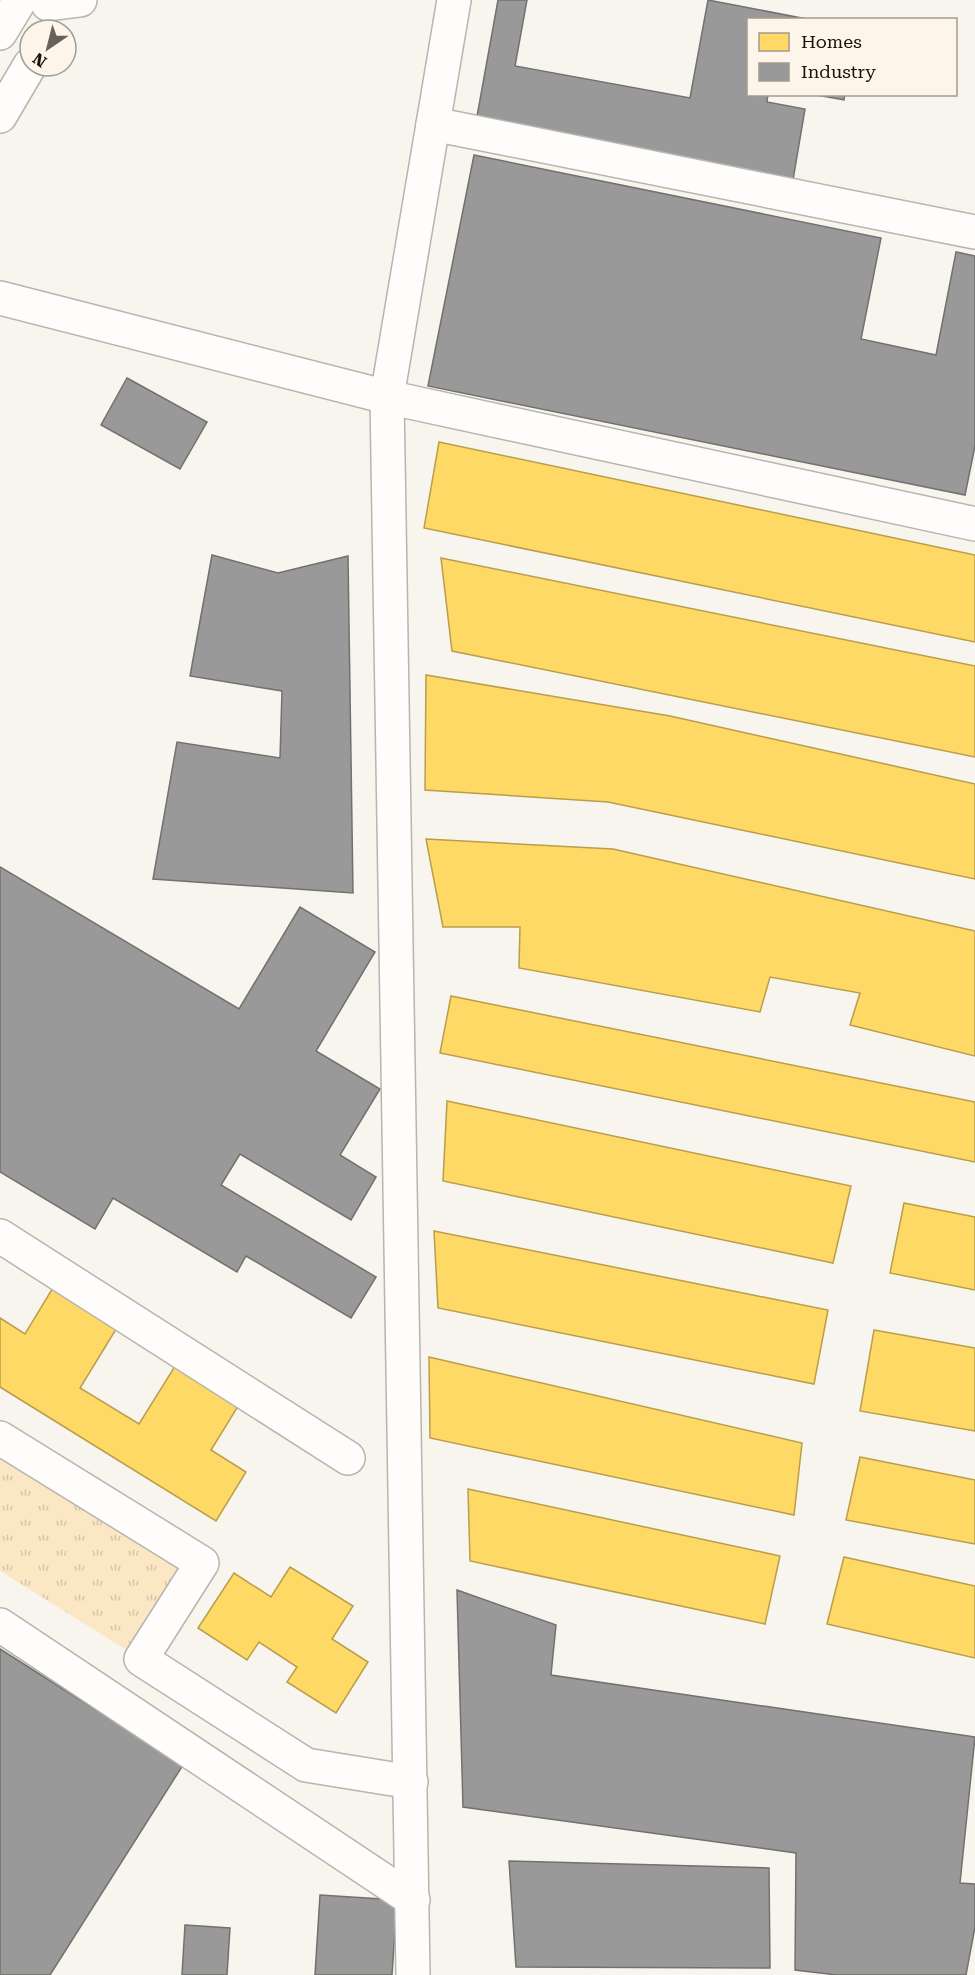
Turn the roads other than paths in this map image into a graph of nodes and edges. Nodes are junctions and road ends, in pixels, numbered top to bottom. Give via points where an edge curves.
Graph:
1 (80, 0) edge
2 (454, 0) edge
3 (42, 8) edge
4 (0, 33) edge
5 (22, 78) edge
6 (0, 116) edge
7 (433, 124) junction
8 (975, 232) edge
9 (0, 298) edge
10 (387, 397) junction
11 (975, 525) edge
12 (0, 1236) edge
13 (0, 1438) edge
14 (348, 1458) dead end
15 (0, 1625) edge
16 (411, 1782) junction
17 (413, 1900) junction
18 (413, 1975) edge

1 - 3 street
2 - 7 street
3 - 4 street
5 - 6 street
7 - 8 street
7 - 10 street
9 - 10 street
10 - 11 street
10 - 16 street
12 - 14 street
13 - 16 street via 202,1563 141,1659 306,1765
15 - 17 street
16 - 17 street
17 - 18 street

